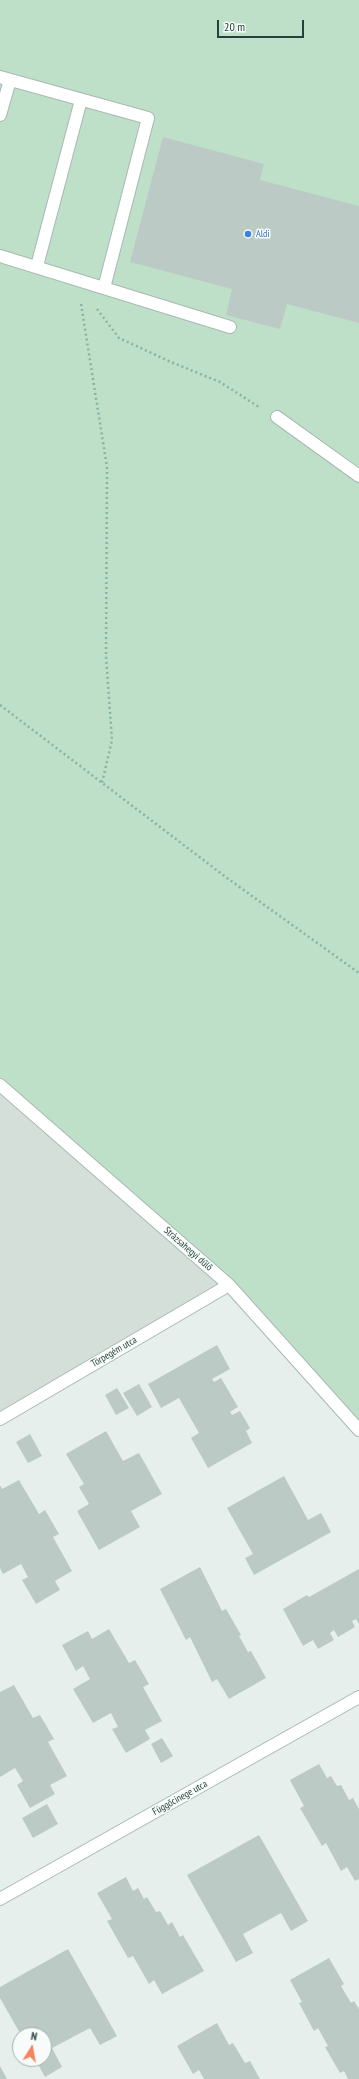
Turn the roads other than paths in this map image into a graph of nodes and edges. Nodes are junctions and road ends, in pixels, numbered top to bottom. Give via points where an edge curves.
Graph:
1 (5, 78) edge
2 (81, 100) junction
3 (0, 116) edge
4 (0, 256) edge
5 (37, 266) junction
6 (104, 288) junction
7 (230, 327) dead end
8 (277, 417) road end
9 (359, 476) edge
10 (0, 1085) edge
11 (229, 1285) junction
12 (0, 1419) edge
13 (359, 1430) edge
14 (359, 1697) edge
15 (0, 1899) edge

1 - 2 street
1 - 3 street
2 - 5 street
2 - 6 street via 148,118
4 - 5 street
5 - 6 street
6 - 7 street
8 - 9 street
10 - 11 street, Strázsahegyi dűlő
11 - 12 street, Törpegém utca
11 - 13 street, Strázsahegyi dűlő
14 - 15 street, Függőcinege utca

